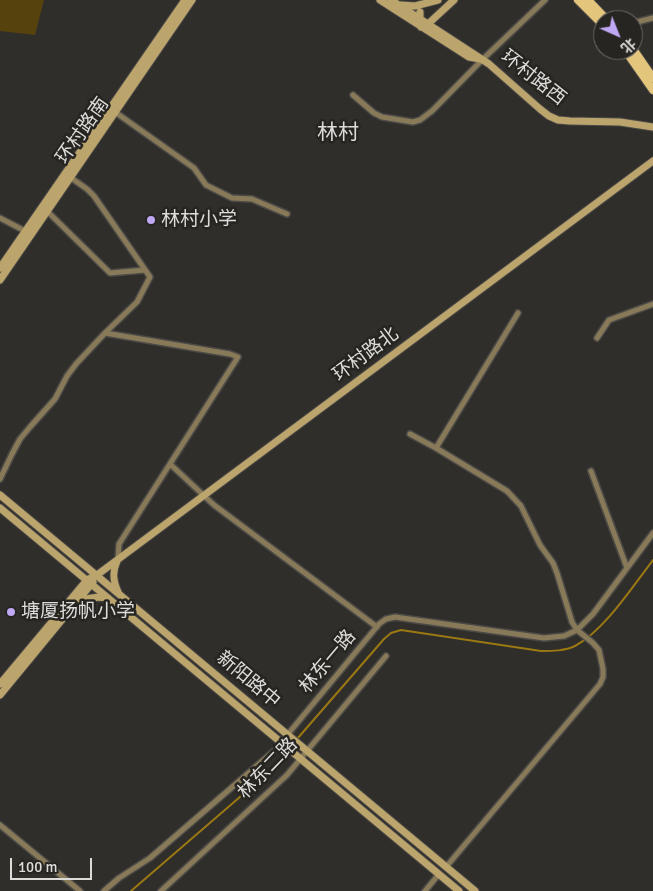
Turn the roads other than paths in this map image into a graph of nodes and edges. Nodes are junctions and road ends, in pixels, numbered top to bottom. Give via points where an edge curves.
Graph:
1 (185, 0) edge
2 (192, 0) edge
3 (380, 0) edge
4 (438, 0) edge
5 (454, 0) edge
6 (545, 0) edge
7 (578, 0) edge
8 (588, 0) edge
9 (394, 2) edge
10 (427, 4) junction
11 (598, 10) edge
12 (420, 15) junction
13 (593, 15) edge
14 (428, 23) junction
15 (482, 60) junction
16 (633, 60) edge
17 (641, 60) edge
18 (653, 78) edge
19 (653, 90) edge
20 (353, 96) dead end
21 (115, 112) junction
22 (653, 127) edge
23 (653, 161) edge
24 (68, 176) junction
25 (47, 211) junction
26 (287, 214) dead end
27 (0, 218) edge
28 (25, 231) junction
29 (0, 268) edge
30 (145, 270) junction
31 (0, 280) edge
32 (653, 304) edge
33 (518, 313) dead end
34 (105, 333) junction
35 (597, 338) dead end
36 (410, 434) dead end
37 (436, 448) junction
38 (170, 464) junction
39 (592, 471) dead end
40 (0, 479) edge
41 (0, 495) edge
42 (204, 496) junction
43 (0, 508) edge
44 (653, 533) edge
45 (118, 560) junction
46 (72, 568) junction
47 (627, 568) junction
48 (98, 575) junction
49 (89, 582) junction
50 (120, 594) junction
51 (72, 598) junction
52 (108, 598) junction
53 (72, 608) junction
54 (377, 627) junction
55 (577, 630) junction
56 (386, 656) dead end
57 (0, 684) edge
58 (0, 695) edge
59 (290, 736) junction
60 (284, 744) junction
61 (305, 749) junction
62 (298, 757) junction
63 (0, 825) edge
64 (446, 867) junction
65 (439, 874) junction
66 (80, 891) edge
67 (104, 891) edge
68 (161, 891) edge
69 (425, 891) edge
70 (459, 891) edge
71 (475, 891) edge

1 - 24 main road, 环村路南
2 - 21 main road, 环村路南
3 - 14 main road, 环村路西
4 - 10 main road
5 - 14 main road
6 - 15 street
7 - 13 main road
8 - 11 main road
9 - 10 main road via 406,6
9 - 12 main road
10 - 12 main road
12 - 14 main road
12 - 14 main road via 429,20
14 - 15 main road, 环村路西 via 469,58
15 - 20 street via 432,111 413,122 382,117
15 - 22 main road, 环村路西 via 540,109 558,120 620,122
16 - 19 main road
17 - 18 main road
21 - 24 main road, 环村路南
21 - 26 street via 194,168 206,185 232,198 252,199
23 - 42 main road, 环村路北
24 - 25 main road, 环村路南
24 - 28 main road, 环村路南
24 - 30 street via 94,196
25 - 30 street via 110,273
25 - 31 main road, 环村路南
27 - 28 street
28 - 29 main road, 环村路南
30 - 34 street via 150,277 137,302
32 - 35 street via 609,320
33 - 37 street
34 - 38 street via 238,357
34 - 40 street via 76,364 54,399 20,439
36 - 37 street
37 - 55 street via 516,499 553,563
38 - 42 street
38 - 45 street via 119,544
39 - 47 street
41 - 48 main road, 新阳路中
42 - 45 main road, 环村路北
42 - 54 street
43 - 46 main road, 新阳路中
44 - 47 street
45 - 48 main road, 环村路北
45 - 50 main road via 114,578
46 - 49 main road, 新阳路中
46 - 51 main road via 77,577
47 - 55 street
48 - 49 main road, 环村路北
48 - 50 main road, 新阳路中
49 - 51 main road
49 - 52 main road, 新阳路中
49 - 53 main road
50 - 59 main road, 新阳路中
51 - 57 main road
52 - 53 main road via 89,598
52 - 60 main road, 新阳路中
53 - 58 main road
54 - 55 street, 林东一路 via 394,617 544,638 564,636
54 - 59 street, 林东一路
55 - 64 street via 599,650 603,669 600,684
56 - 61 street, 林东二路
59 - 60 street, 林东一路
59 - 61 main road, 新阳路中
60 - 62 main road, 新阳路中
60 - 67 street, 林东一路 via 150,858
61 - 62 street, 林东二路
61 - 64 main road, 新阳路中
62 - 65 main road, 新阳路中
62 - 68 street, 林东二路 via 287,775
63 - 66 street
64 - 71 main road, 新阳路中
65 - 69 street
65 - 70 main road, 新阳路中

